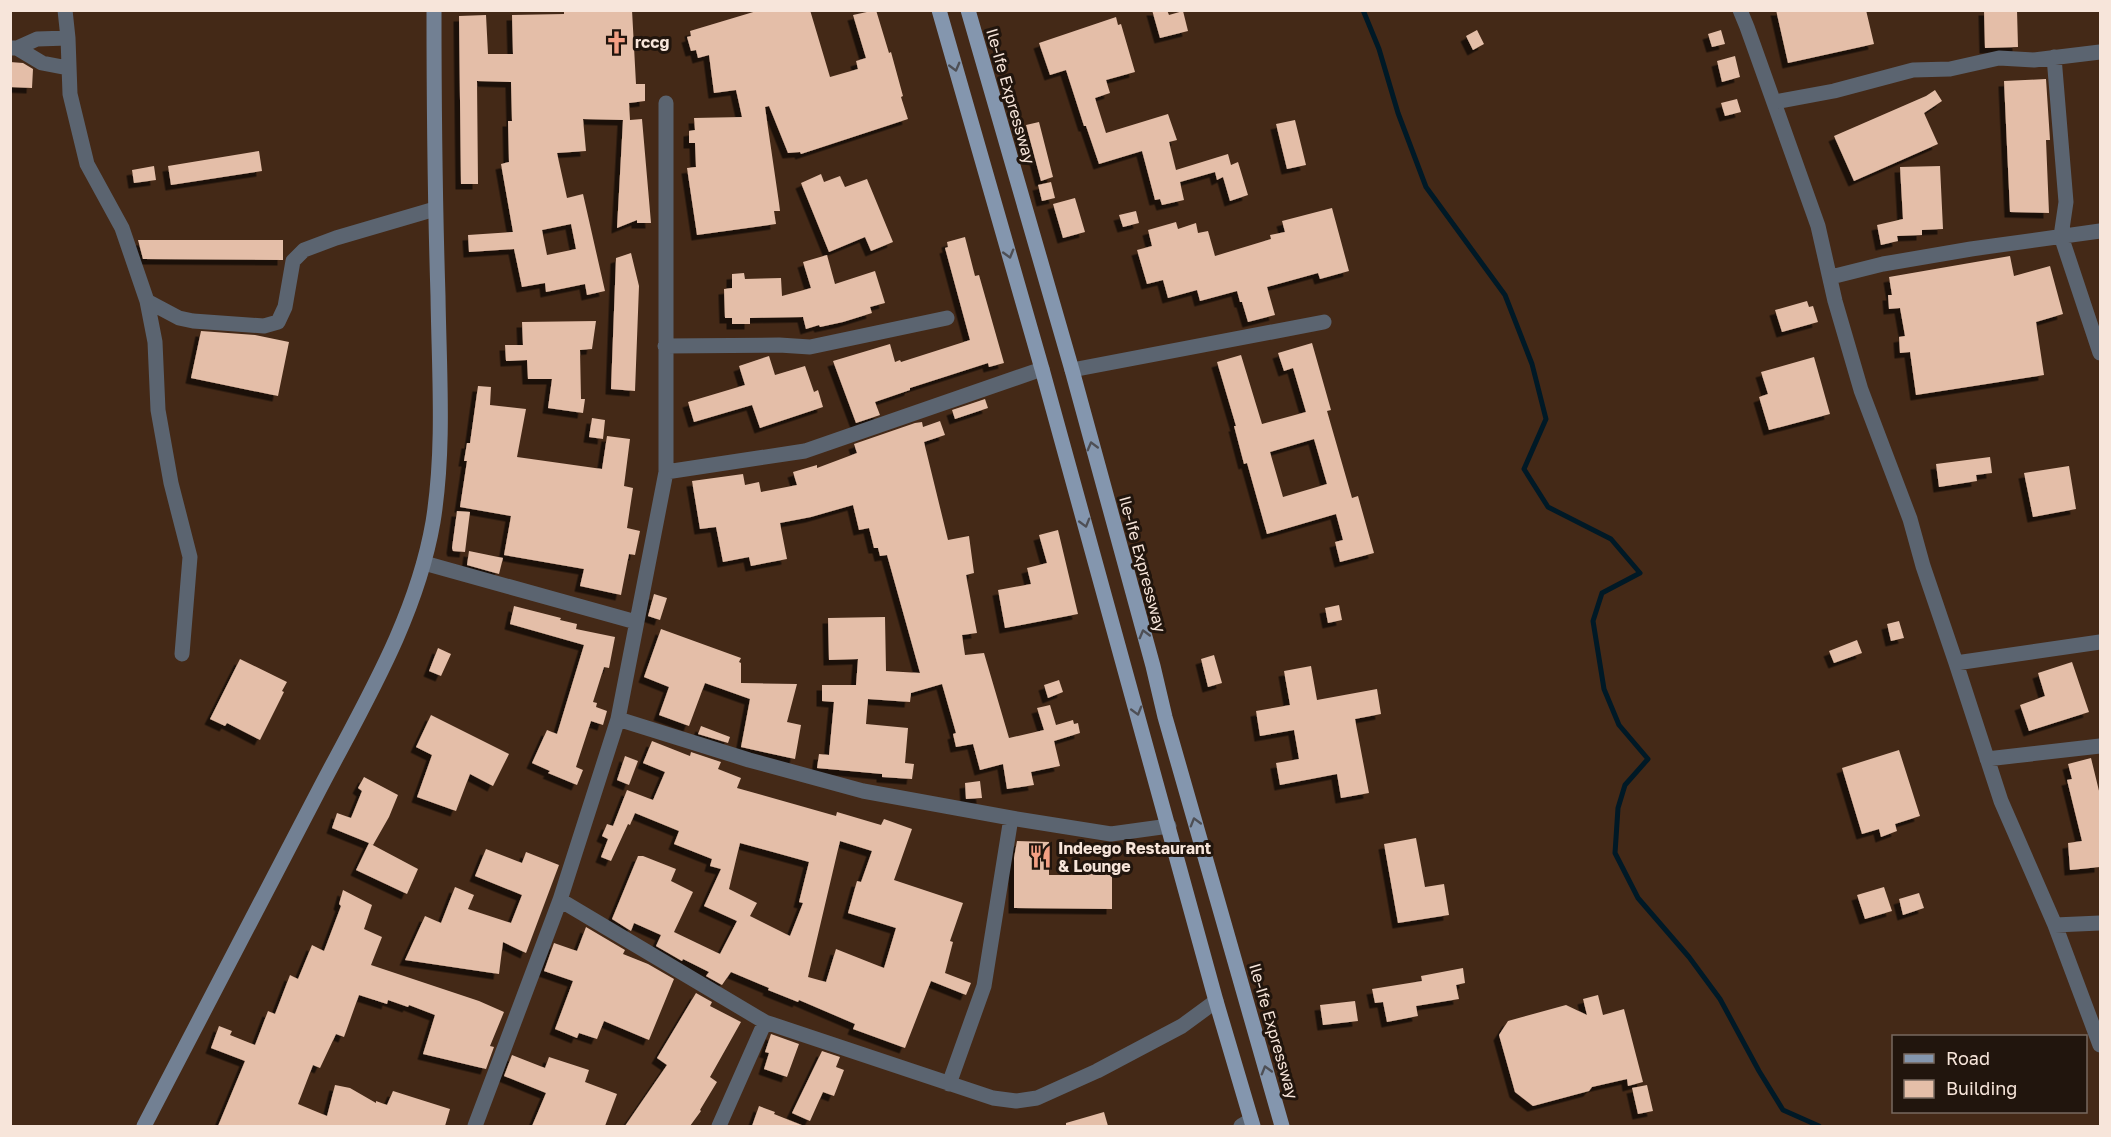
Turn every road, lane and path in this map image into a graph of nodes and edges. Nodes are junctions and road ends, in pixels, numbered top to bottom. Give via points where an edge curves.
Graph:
1 (65, 10) edge
2 (434, 10) edge
3 (939, 10) edge
4 (968, 10) edge
5 (1740, 10) edge
6 (68, 38) junction
7 (14, 48) edge
8 (2100, 52) edge
9 (2054, 57) junction
10 (68, 68) junction
11 (1775, 102) junction
12 (666, 103) dead end
13 (435, 209) junction
14 (2100, 231) edge
15 (2061, 236) junction
16 (1831, 277) junction
17 (147, 301) junction
18 (947, 318) dead end
19 (1324, 322) dead end
20 (665, 346) junction
21 (2100, 353) edge
22 (1042, 369) junction
23 (1072, 370) junction
24 (666, 472) junction
25 (424, 563) junction
26 (636, 622) junction
27 (2100, 642) edge
28 (182, 654) dead end
29 (1956, 663) junction
30 (1153, 666) junction
31 (1128, 676) junction
32 (618, 719) junction
33 (2100, 746) edge
34 (1988, 759) junction
35 (1011, 818) junction
36 (1169, 826) junction
37 (560, 900) junction
38 (2100, 923) edge
39 (2055, 925) junction
40 (1216, 1001) junction
41 (765, 1022) junction
42 (2100, 1045) edge
43 (950, 1084) junction
44 (1249, 1124) edge
45 (144, 1126) edge
46 (474, 1126) edge
47 (719, 1126) edge
48 (1282, 1126) edge

1 - 6 street
2 - 13 main road
3 -> 22 main road
4 - 23 main road, Ile-Ife Expressway
5 - 11 street
6 - 7 street via 37,39
6 - 10 street
7 - 10 street via 42,63
8 - 9 street
9 - 11 street via 1999,58 1950,69 1913,70
9 - 15 street via 2066,202
10 - 17 street via 70,94 87,164 122,228
11 - 16 street via 1818,226
12 - 20 street
13 - 17 street via 303,250 293,261 285,307 278,322 264,326 193,321
13 - 25 main road via 439,454 433,520
14 - 15 street
15 - 16 street via 1883,264
15 - 21 street
16 - 29 street via 1861,390 1910,519
17 - 28 street via 155,342 158,410 189,557
18 - 20 street via 810,347
19 - 23 street
20 - 24 street
22 - 24 street via 805,451
22 -> 31 main road
30 -> 23 main road, Ile-Ife Expressway
24 - 26 street
25 - 26 street
25 - 45 main road via 412,604 371,690
26 - 32 street
27 - 29 street
29 - 34 street
30 - 31 main road
48 -> 30 main road, Ile-Ife Expressway
31 -> 36 main road
32 - 35 street via 863,791
32 - 37 street
33 - 34 street
34 - 39 street via 2001,801
35 - 36 street via 1111,834
35 - 43 street via 984,986
36 - 40 main road
37 - 41 street
37 - 46 street
38 - 39 street
39 - 42 street
40 - 43 street via 1182,1026 1037,1098 993,1098
40 - 44 main road
41 - 43 street
41 - 47 street

